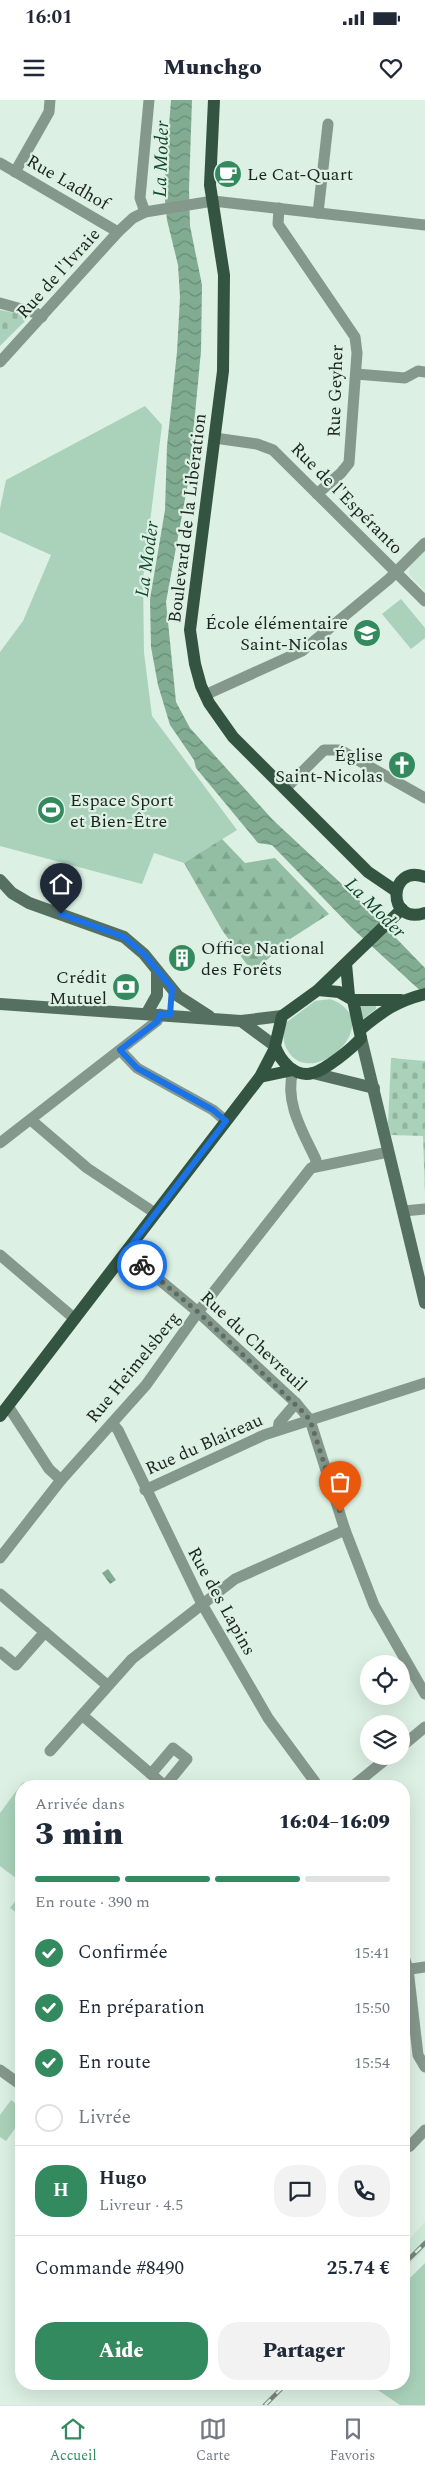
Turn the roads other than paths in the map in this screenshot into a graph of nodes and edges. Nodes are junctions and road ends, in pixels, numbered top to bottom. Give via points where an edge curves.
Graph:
1 (50, 100) edge
2 (149, 100) edge
3 (214, 100) edge
4 (328, 124) dead end
5 (0, 162) edge
6 (15, 172) junction
7 (213, 201) junction
8 (279, 208) junction
9 (150, 211) junction
10 (318, 213) junction
11 (425, 225) edge
12 (118, 232) junction
13 (0, 303) edge
14 (42, 316) junction
15 (0, 362) edge
16 (425, 372) edge
17 (356, 374) junction
18 (215, 438) junction
19 (318, 494) junction
20 (425, 543) edge
21 (396, 571) junction
22 (425, 601) edge
23 (205, 695) junction
24 (286, 788) junction
25 (425, 798) edge
26 (425, 877) edge
27 (1, 883) edge
28 (396, 891) junction
29 (402, 909) junction
30 (425, 914) edge
31 (350, 959) junction
32 (158, 971) junction
33 (172, 988) junction
34 (318, 990) junction
35 (425, 994) edge
36 (351, 998) junction
37 (404, 999) junction
38 (0, 1004) edge
39 (147, 1013) junction
40 (165, 1014) junction
41 (282, 1016) junction
42 (211, 1018) junction
43 (241, 1021) junction
44 (144, 1031) junction
45 (361, 1034) junction
46 (275, 1047) junction
47 (120, 1050) junction
48 (293, 1070) junction
49 (313, 1073) junction
50 (260, 1077) junction
51 (374, 1088) junction
52 (31, 1120) junction
53 (226, 1121) junction
54 (0, 1143) edge
55 (388, 1152) junction
56 (315, 1166) junction
57 (425, 1209) edge
58 (404, 1211) junction
59 (156, 1213) junction
60 (126, 1252) junction
61 (0, 1255) edge
62 (425, 1303) edge
63 (198, 1312) junction
64 (75, 1319) junction
65 (425, 1383) edge
66 (296, 1403) junction
67 (4, 1410) edge
68 (310, 1420) junction
69 (112, 1424) junction
70 (278, 1430) junction
71 (61, 1480) junction
72 (145, 1490) junction
73 (345, 1530) junction
74 (0, 1558) edge
75 (0, 1594) edge
76 (202, 1604) junction
77 (45, 1632) junction
78 (0, 1652) edge
79 (107, 1685) junction
80 (425, 1694) edge
81 (82, 1715) junction
82 (425, 1728) edge
83 (410, 1740) edge
84 (50, 1751) dead end
85 (379, 1765) edge
86 (151, 1774) junction
87 (158, 1780) edge
88 (170, 1780) edge
89 (314, 1780) edge
90 (360, 1780) edge
91 (425, 1967) edge
92 (410, 1969) edge
93 (410, 1999) edge
94 (425, 2067) edge
95 (0, 2070) edge
96 (15, 2081) edge
97 (425, 2130) edge
98 (410, 2146) edge

1 - 6 street via 49,112
2 - 9 street via 140,198
3 - 7 main road, Boulevard de la Libération via 210,185
4 - 10 street
5 - 6 street, Rue Ladhof
6 - 12 street, Rue Ladhof
7 - 8 street
7 - 9 street
7 - 18 main road, Boulevard de la Libération via 224,274 223,371
8 - 10 street
8 - 17 street, Rue Geyher via 278,224 355,337 358,353
9 - 12 street, Rue de l'Ivraie via 133,218
10 - 11 street
12 - 14 street, Rue de l'Ivraie
13 - 14 street
14 - 15 street, Rue de l'Ivraie
16 - 17 street via 405,378
17 - 19 street, Rue Geyher via 349,463
18 - 19 street, Rue de l'Espéranto via 273,450
18 - 23 main road, Boulevard de la Libération via 190,630 194,664
19 - 21 street, Rue de l'Espéranto
20 - 21 street
21 - 22 street, Rue de l'Espéranto
21 - 23 street via 302,651
23 - 24 main road, Boulevard de la Libération via 233,737
24 - 25 street via 324,750 330,748 340,750
24 - 28 main road, Boulevard de la Libération via 368,872
26 - 28 main road via 409,876 403,879
27 - 32 street via 29,903 124,937
28 - 29 main road
29 - 30 main road via 413,915
29 - 31 main road
31 - 34 main road
31 - 36 main road
32 - 33 street
32 - 39 street via 157,994
33 - 40 street
33 - 42 street via 178,996
34 - 36 main road via 339,992
34 - 41 main road
35 - 37 main road
36 - 37 main road
36 - 45 main road
37 - 45 main road via 382,1011
38 - 39 street
39 - 40 street
39 - 44 street
40 - 42 street
40 - 44 street
41 - 43 street
41 - 46 main road
42 - 43 street
43 - 46 street
44 - 47 street
45 - 49 main road via 353,1048
45 - 51 street
46 - 48 main road
46 - 50 main road
47 - 52 street
47 - 53 street via 137,1068 213,1110
48 - 49 main road
48 - 50 main road
48 - 56 street via 290,1086 292,1105 316,1160
49 - 51 street
50 - 53 main road
51 - 55 street
52 - 54 street
52 - 59 street via 87,1168
53 - 59 main road
55 - 56 street
55 - 58 street
56 - 63 street, Rue Heimelsberg
57 - 58 street
58 - 62 street
59 - 60 main road
60 - 63 street, Rue du Chevreuil
60 - 64 main road
61 - 64 street
63 - 66 street, Rue du Chevreuil
63 - 69 street, Rue Heimelsberg via 146,1385
64 - 67 main road
65 - 68 street, Rue du Blaireau
66 - 68 street, Rue du Chevreuil
66 - 70 street, Rue du Blaireau
67 - 71 street
68 - 70 street, Rue du Blaireau
68 - 73 street, Rue du Chevreuil
69 - 71 street, Rue Heimelsberg
69 - 72 street, Rue des Lapins via 118,1430
70 - 72 street, Rue du Blaireau
71 - 74 street, Rue Heimelsberg
72 - 76 street, Rue des Lapins
73 - 76 street via 234,1579
73 - 80 street, Rue du Chevreuil via 374,1605
75 - 77 street
76 - 79 street via 132,1658
76 - 89 street, Rue des Lapins via 268,1718
77 - 78 street via 16,1665
77 - 79 street
79 - 81 street
81 - 84 street
81 - 86 street
82 - 83 street
85 - 90 street
86 - 87 street
86 - 88 street via 174,1748 187,1759
91 - 92 street
93 - 94 street via 417,2051
95 - 96 street
97 - 98 street

